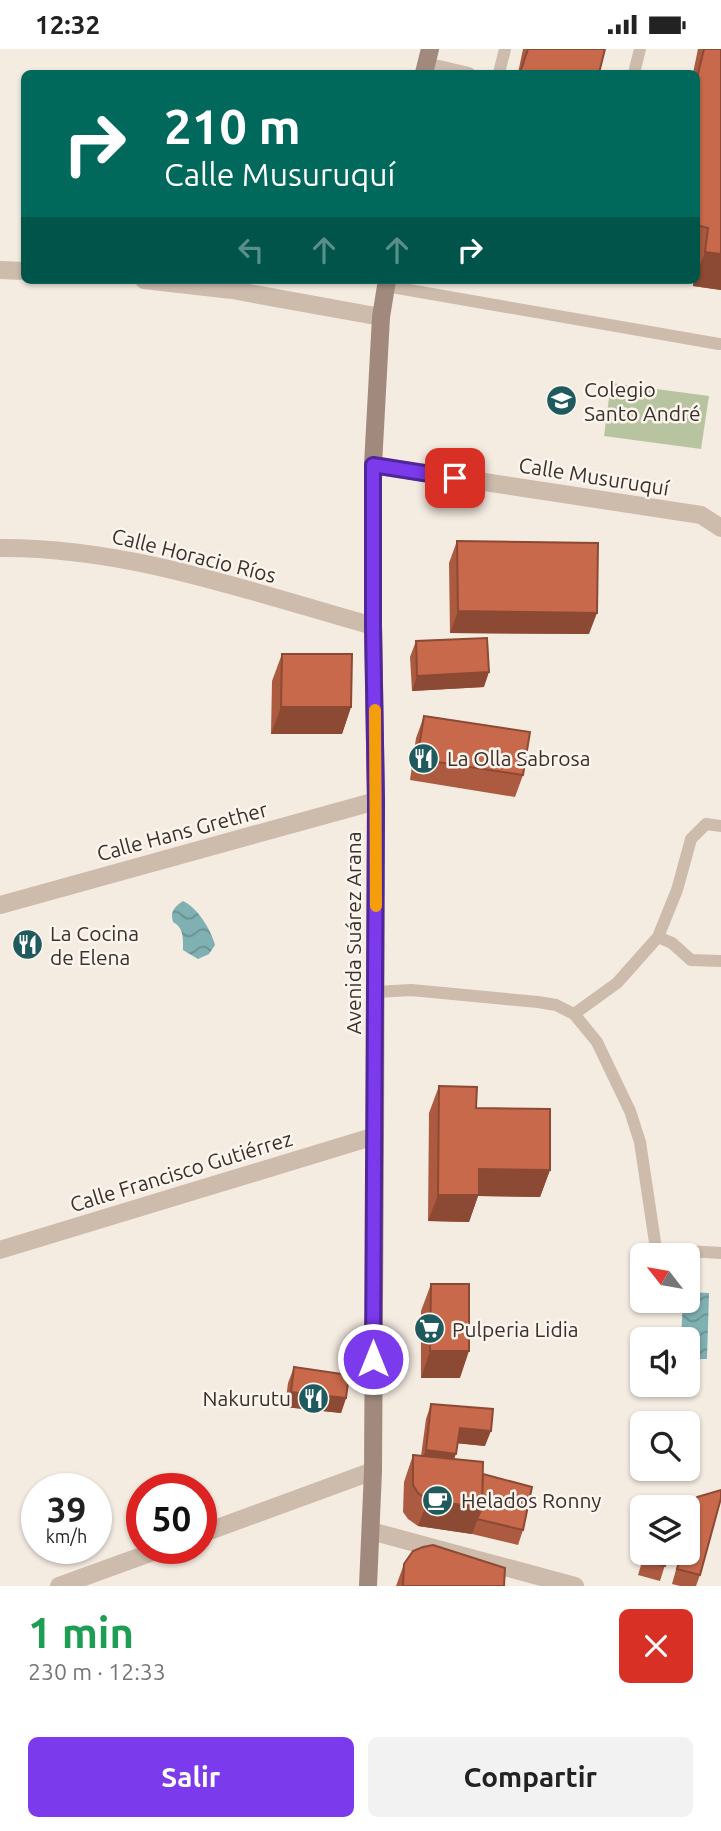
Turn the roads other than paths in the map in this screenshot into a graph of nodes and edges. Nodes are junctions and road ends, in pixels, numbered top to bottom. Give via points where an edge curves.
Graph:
1 (505, 49) edge
2 (640, 49) edge
3 (427, 62) edge
4 (458, 70) edge
5 (500, 70) edge
6 (635, 70) edge
7 (0, 270) edge
8 (21, 271) edge
9 (176, 284) edge
10 (386, 284) edge
11 (391, 284) edge
12 (381, 317) junction
13 (719, 344) dead end
14 (373, 465) junction
15 (721, 528) edge
16 (0, 548) edge
17 (373, 626) junction
18 (376, 801) junction
19 (721, 826) edge
20 (0, 905) edge
21 (658, 937) junction
22 (721, 961) edge
23 (376, 992) junction
24 (574, 1014) junction
25 (375, 1136) junction
26 (0, 1250) edge
27 (721, 1253) edge
28 (373, 1471) junction
29 (217, 1528) edge
30 (371, 1531) junction
31 (126, 1562) edge
32 (59, 1586) edge
33 (368, 1586) edge
34 (575, 1586) edge

1 - 5 lane
2 - 6 lane
3 - 4 lane
7 - 8 street
9 - 12 street
10 - 12 main road, Avenida Suárez Arana
11 - 13 lane
12 - 14 main road, Avenida Suárez Arana
14 - 15 street, Calle Musuruquí via 701,516
14 - 17 main road, Avenida Suárez Arana
16 - 17 street, Calle Horacio Ríos via 143,562
17 - 18 main road, Avenida Suárez Arana
18 - 20 street, Calle Hans Grether
18 - 23 main road, Avenida Suárez Arana
19 - 21 lane via 706,824 691,839
21 - 22 lane via 691,960
21 - 24 lane via 617,983
23 - 24 lane via 411,990 538,1002
23 - 25 main road, Avenida Suárez Arana
24 - 27 lane via 597,1042 630,1111 640,1142 656,1249
25 - 26 street, Calle Francisco Gutiérrez
25 - 28 main road, Avenida Suárez Arana
28 - 29 street
28 - 30 main road, Avenida Suárez Arana
30 - 33 main road, Avenida Suárez Arana
30 - 34 street
31 - 32 street

